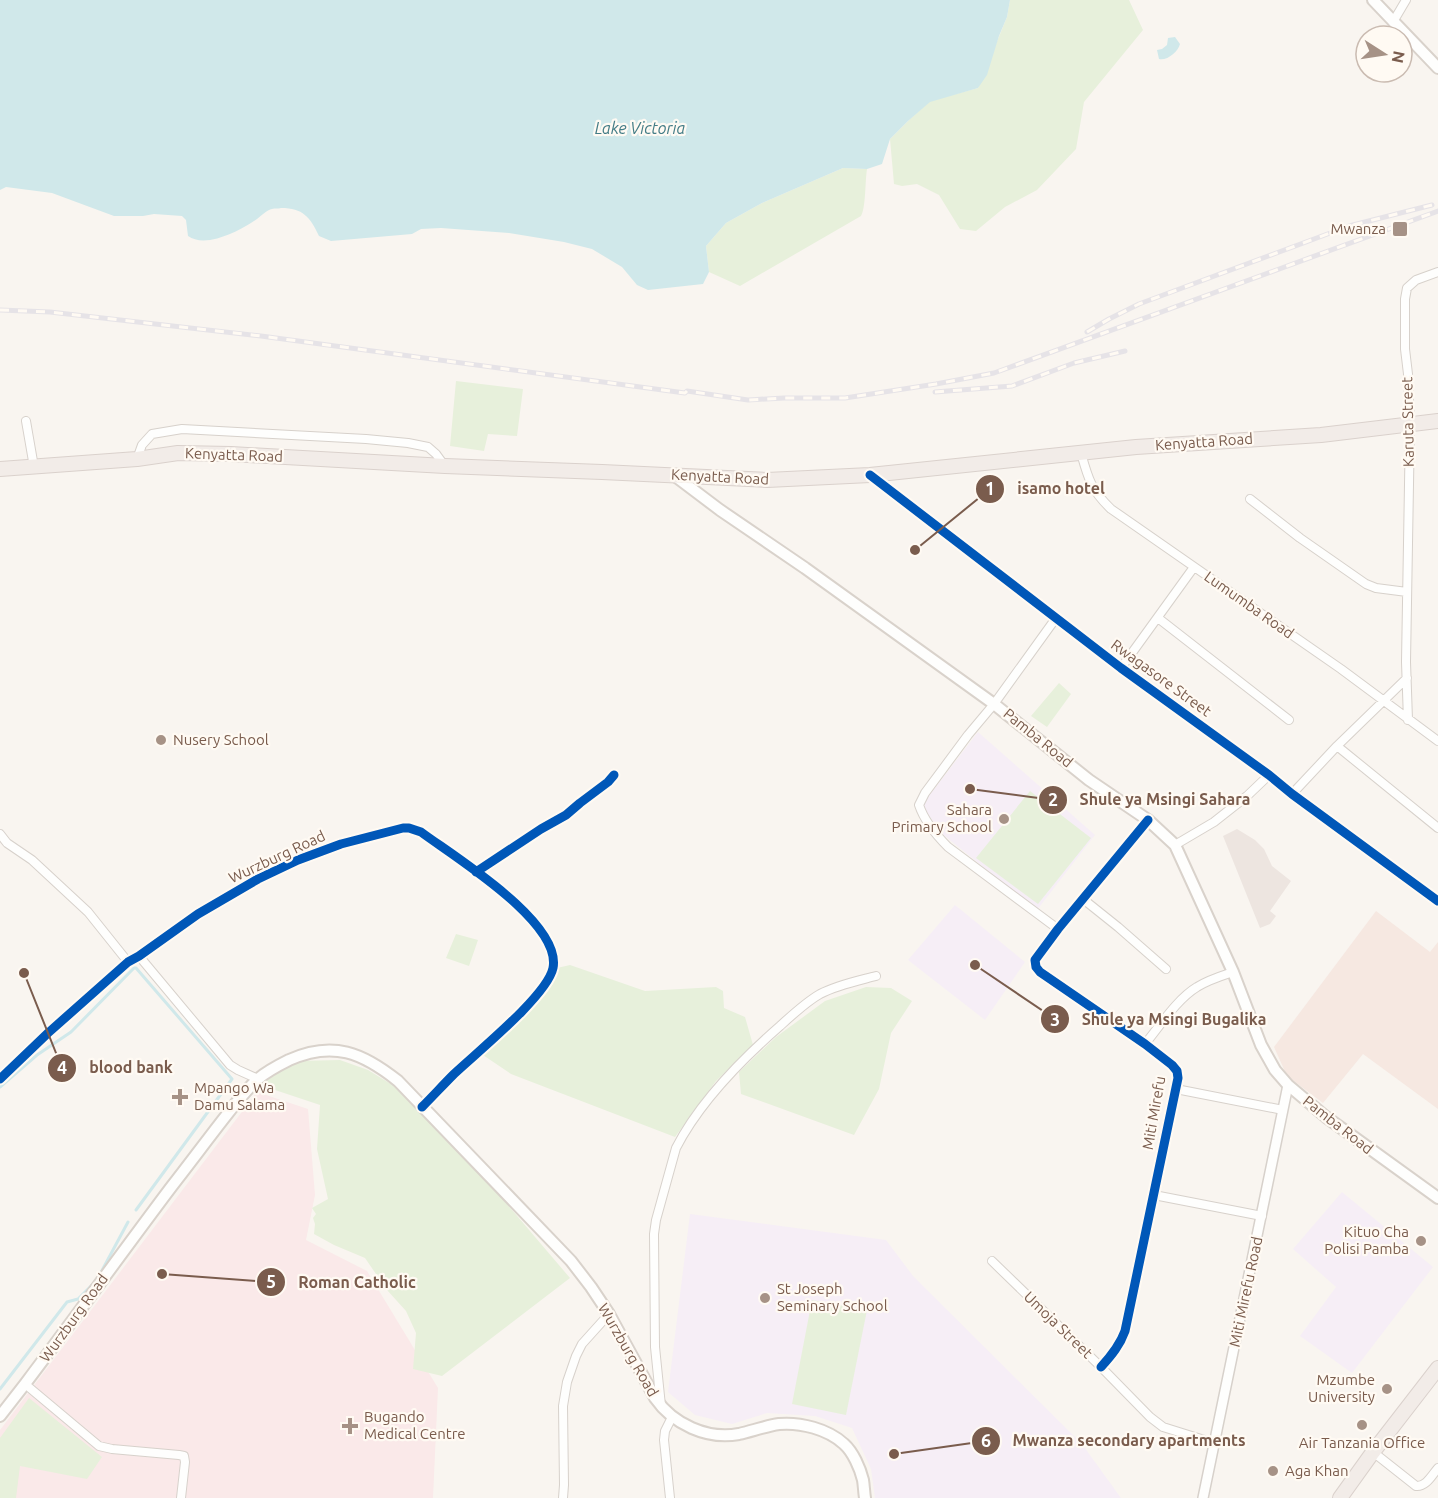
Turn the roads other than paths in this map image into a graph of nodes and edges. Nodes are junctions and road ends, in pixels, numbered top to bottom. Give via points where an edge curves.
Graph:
1 (1373, 0) edge
2 (1406, 0) edge
3 (1393, 22) junction
4 (1438, 68) edge
5 (1438, 272) edge
6 (26, 421) dead end
7 (1438, 421) edge
8 (1410, 425) junction
9 (1082, 453) junction
10 (137, 459) junction
11 (445, 466) junction
12 (34, 467) junction
13 (0, 469) edge
14 (674, 475) junction
15 (870, 475) junction
16 (1250, 499) dead end
17 (1194, 567) junction
18 (1407, 592) junction
19 (1056, 618) junction
20 (1158, 618) junction
21 (1121, 668) junction
22 (1407, 678) junction
23 (1383, 701) junction
24 (994, 704) junction
25 (1289, 720) dead end
26 (1408, 720) junction
27 (1438, 741) edge
28 (1336, 746) junction
29 (614, 775) dead end
30 (1269, 775) junction
31 (1292, 794) junction
32 (1148, 820) junction
33 (1438, 828) edge
34 (0, 834) edge
35 (1175, 845) junction
36 (476, 872) junction
37 (1083, 899) junction
38 (1438, 901) edge
39 (1058, 929) junction
40 (139, 956) junction
41 (128, 962) junction
42 (1166, 969) dead end
43 (1233, 972) junction
44 (876, 976) dead end
45 (1145, 1044) junction
46 (0, 1079) edge
47 (258, 1079) junction
48 (1288, 1085) junction
49 (1176, 1089) junction
50 (422, 1107) junction
51 (1283, 1110) junction
52 (1436, 1194) edge
53 (1154, 1196) junction
54 (1262, 1216) junction
55 (992, 1261) dead end
56 (609, 1314) junction
57 (1101, 1367) junction
58 (1438, 1368) edge
59 (25, 1384) junction
60 (661, 1406) junction
61 (0, 1416) edge
62 (672, 1417) junction
63 (1214, 1443) junction
64 (1373, 1452) junction
65 (1438, 1468) edge
66 (181, 1498) edge
67 (563, 1498) edge
68 (670, 1498) edge
69 (865, 1498) edge
70 (1203, 1498) edge
71 (1340, 1498) edge

1 - 3 main road
2 - 3 street
3 - 4 main road
5 - 8 street, Karuta Street via 1407,288 1405,349
6 - 12 street
7 - 8 highway, Kenyatta Road
8 - 9 highway, Kenyatta Road
8 - 18 street, Karuta Street
9 - 15 highway, Kenyatta Road
9 - 17 street, Lumumba Road via 1099,498
10 - 11 highway, Kenyatta Road via 178,453 231,454
10 - 11 street via 152,434 182,429 419,444 428,447
10 - 12 highway, Kenyatta Road
11 - 14 highway, Kenyatta Road
12 - 13 highway, Kenyatta Road
14 - 15 highway, Kenyatta Road via 767,480
14 - 24 main road, Pamba Road
15 - 19 street, Rwagasore Street
16 - 18 street via 1366,584
17 - 20 street
17 - 23 street, Lumumba Road
18 - 22 street, Karuta Street
19 - 21 street, Rwagasore Street
19 - 24 street
20 - 21 street
20 - 25 street
21 - 30 street, Rwagasore Street
22 - 23 street
22 - 26 street, Karuta Street
23 - 26 street, Lumumba Road
23 - 28 street
24 - 32 main road, Pamba Road via 1089,780
24 - 39 street via 925,793 920,807 948,847
26 - 27 street, Lumumba Road
28 - 31 street
28 - 33 street
29 - 36 street via 566,815
30 - 31 street, Rwagasore Street
30 - 35 street via 1214,822
31 - 38 street, Rwagasore Street
32 - 35 main road, Pamba Road
32 - 37 street, Miti Mirefu
34 - 41 street via 88,912
35 - 43 main road, Pamba Road
36 - 40 street, Wurzburg Road via 421,832 402,828 322,850 258,879 198,914
36 - 50 street, Wurzburg Road via 511,898 536,925 552,952 552,972 529,1003
37 - 39 street, Miti Mirefu
37 - 42 street
39 - 45 street, Miti Mirefu via 1035,960 1036,967
40 - 41 street, Wurzburg Road
40 - 47 street via 230,1065
41 - 46 street, Wurzburg Road
43 - 45 street via 1195,988
43 - 48 main road, Pamba Road via 1261,1045
44 - 60 street via 818,995 797,1010 730,1073 682,1138 672,1160 654,1234 654,1333
45 - 49 street, Miti Mirefu via 1172,1065 1178,1078
47 - 50 main road, Wurzburg Road via 291,1059 311,1053 351,1053 379,1066
47 - 59 main road, Wurzburg Road via 198,1151
48 - 51 street, Miti Mirefu Road
48 - 52 main road, Pamba Road via 1326,1117
49 - 51 street
49 - 53 street, Miti Mirefu
50 - 56 main road, Wurzburg Road via 571,1260
51 - 54 street, Miti Mirefu Road
53 - 54 street
53 - 57 street, Miti Mirefu via 1122,1341
54 - 63 street, Miti Mirefu Road
55 - 57 street, Umoja Street
56 - 60 main road, Wurzburg Road
56 - 67 street via 582,1344 567,1382 563,1406
57 - 63 street, Umoja Street via 1163,1427
58 - 64 highway
59 - 61 main road, Wurzburg Road
59 - 66 street via 99,1446 184,1456
60 - 62 main road, Wurzburg Road
62 - 68 street via 664,1440
62 - 69 main road, Wurzburg Road via 716,1434 736,1434 779,1424 814,1428 844,1444 855,1459
63 - 70 street, Miti Mirefu Road
64 - 65 street via 1420,1487
64 - 71 highway

